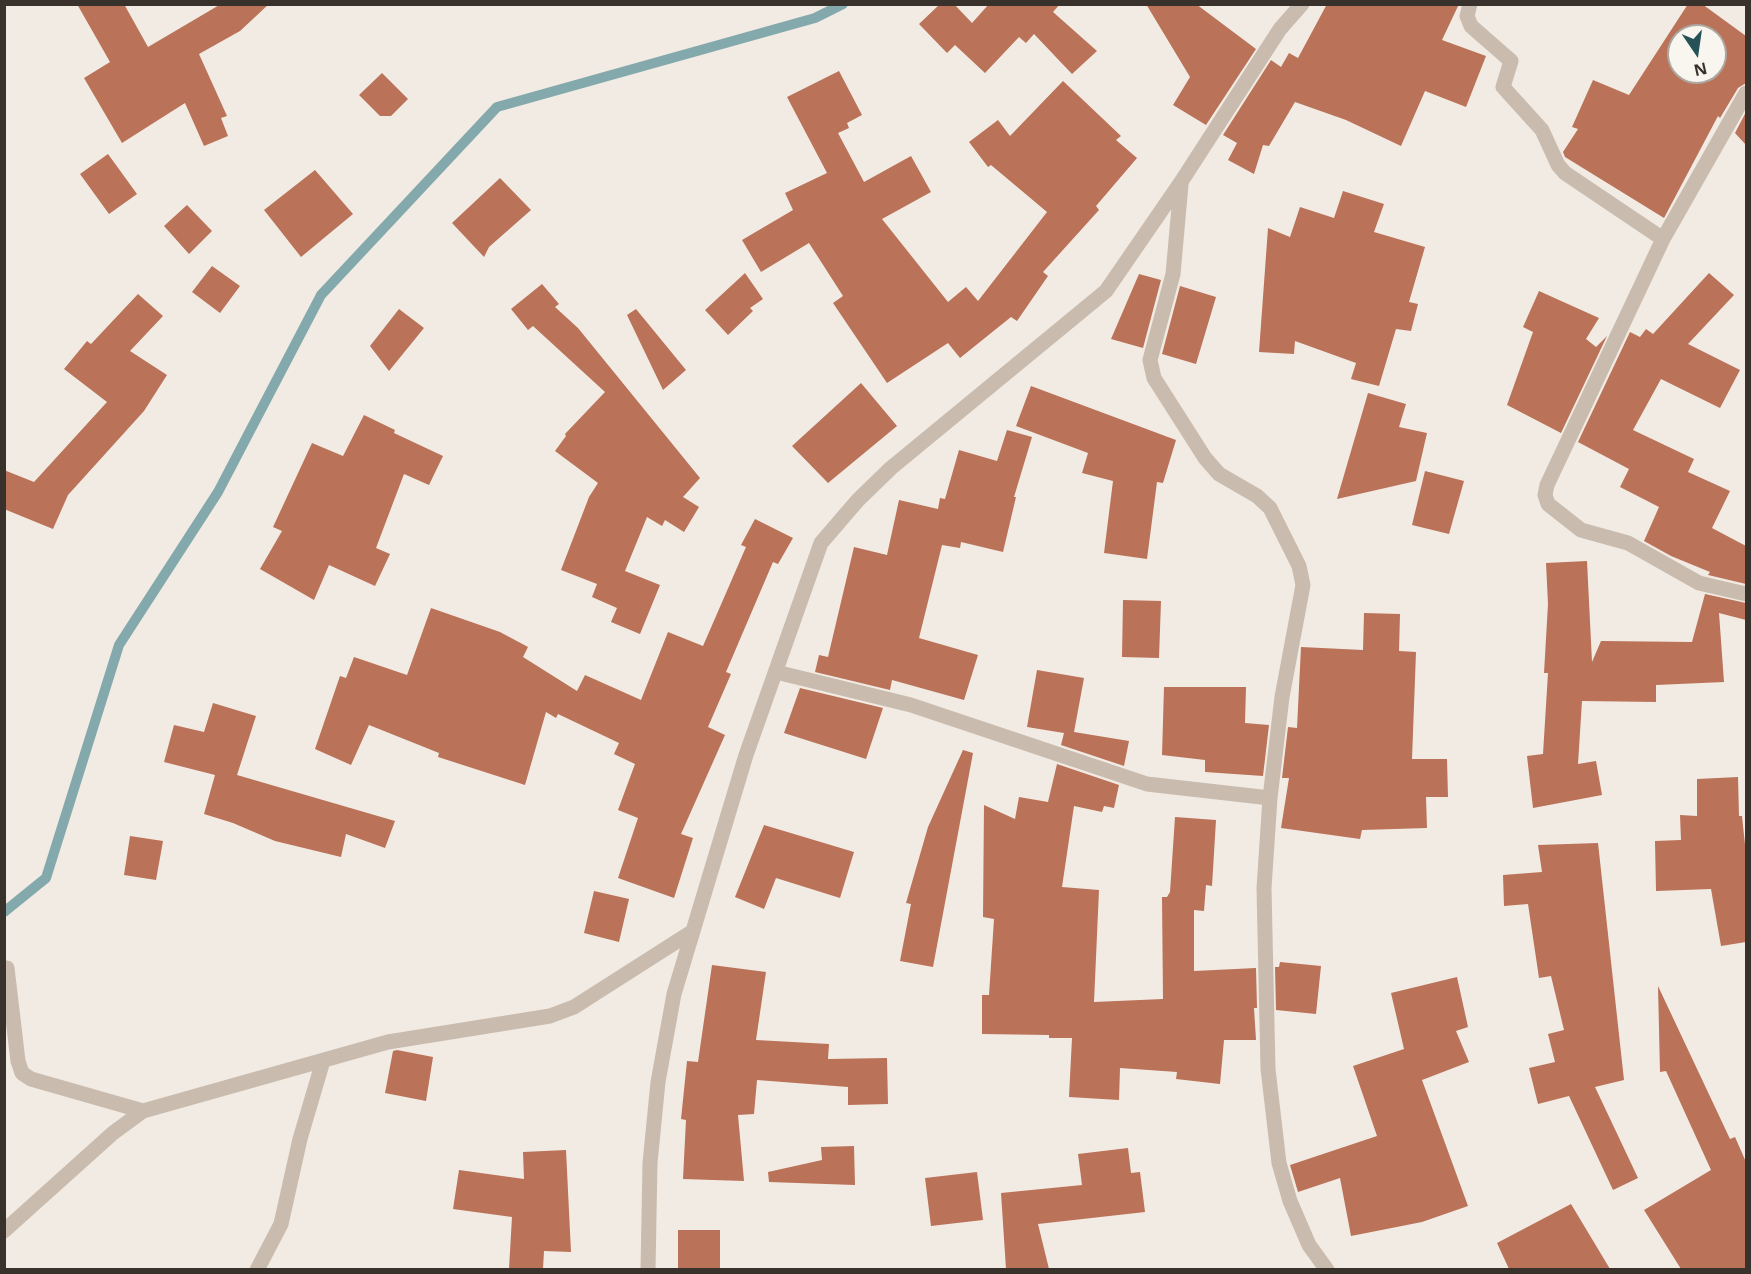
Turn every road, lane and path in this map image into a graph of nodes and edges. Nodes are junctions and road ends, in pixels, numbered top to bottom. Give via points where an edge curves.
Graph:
1 (1302, 4) edge
2 (1470, 4) edge
3 (1746, 93) edge
4 (1181, 182) junction
5 (1663, 239) junction
6 (1746, 594) edge
7 (776, 672) junction
8 (1270, 798) junction
9 (690, 933) junction
10 (7, 968) dead end
11 (322, 1061) junction
12 (143, 1112) junction
13 (4, 1232) edge
14 (257, 1269) edge
15 (648, 1269) edge
16 (1327, 1269) edge

1 - 4 street via 1280,29
2 - 5 street via 1467,16 1471,26 1511,61 1503,87 1542,130 1558,165
3 - 5 street
4 - 7 street via 1106,291 891,468 821,543
4 - 8 street via 1173,274 1150,360 1154,378 1205,458 1220,474 1270,508 1299,566 1303,585 1282,697
5 - 6 street via 1545,495 1548,504 1581,530 1628,543 1699,583
7 - 8 street via 911,705 1147,784
7 - 9 street
8 - 16 street via 1264,888 1268,1069 1279,1162 1309,1245
9 - 11 street via 574,1007 550,1016 388,1042
9 - 15 street via 658,1082 650,1163
10 - 12 street via 22,1073
11 - 12 street
11 - 14 street via 281,1224
12 - 13 street via 113,1132

